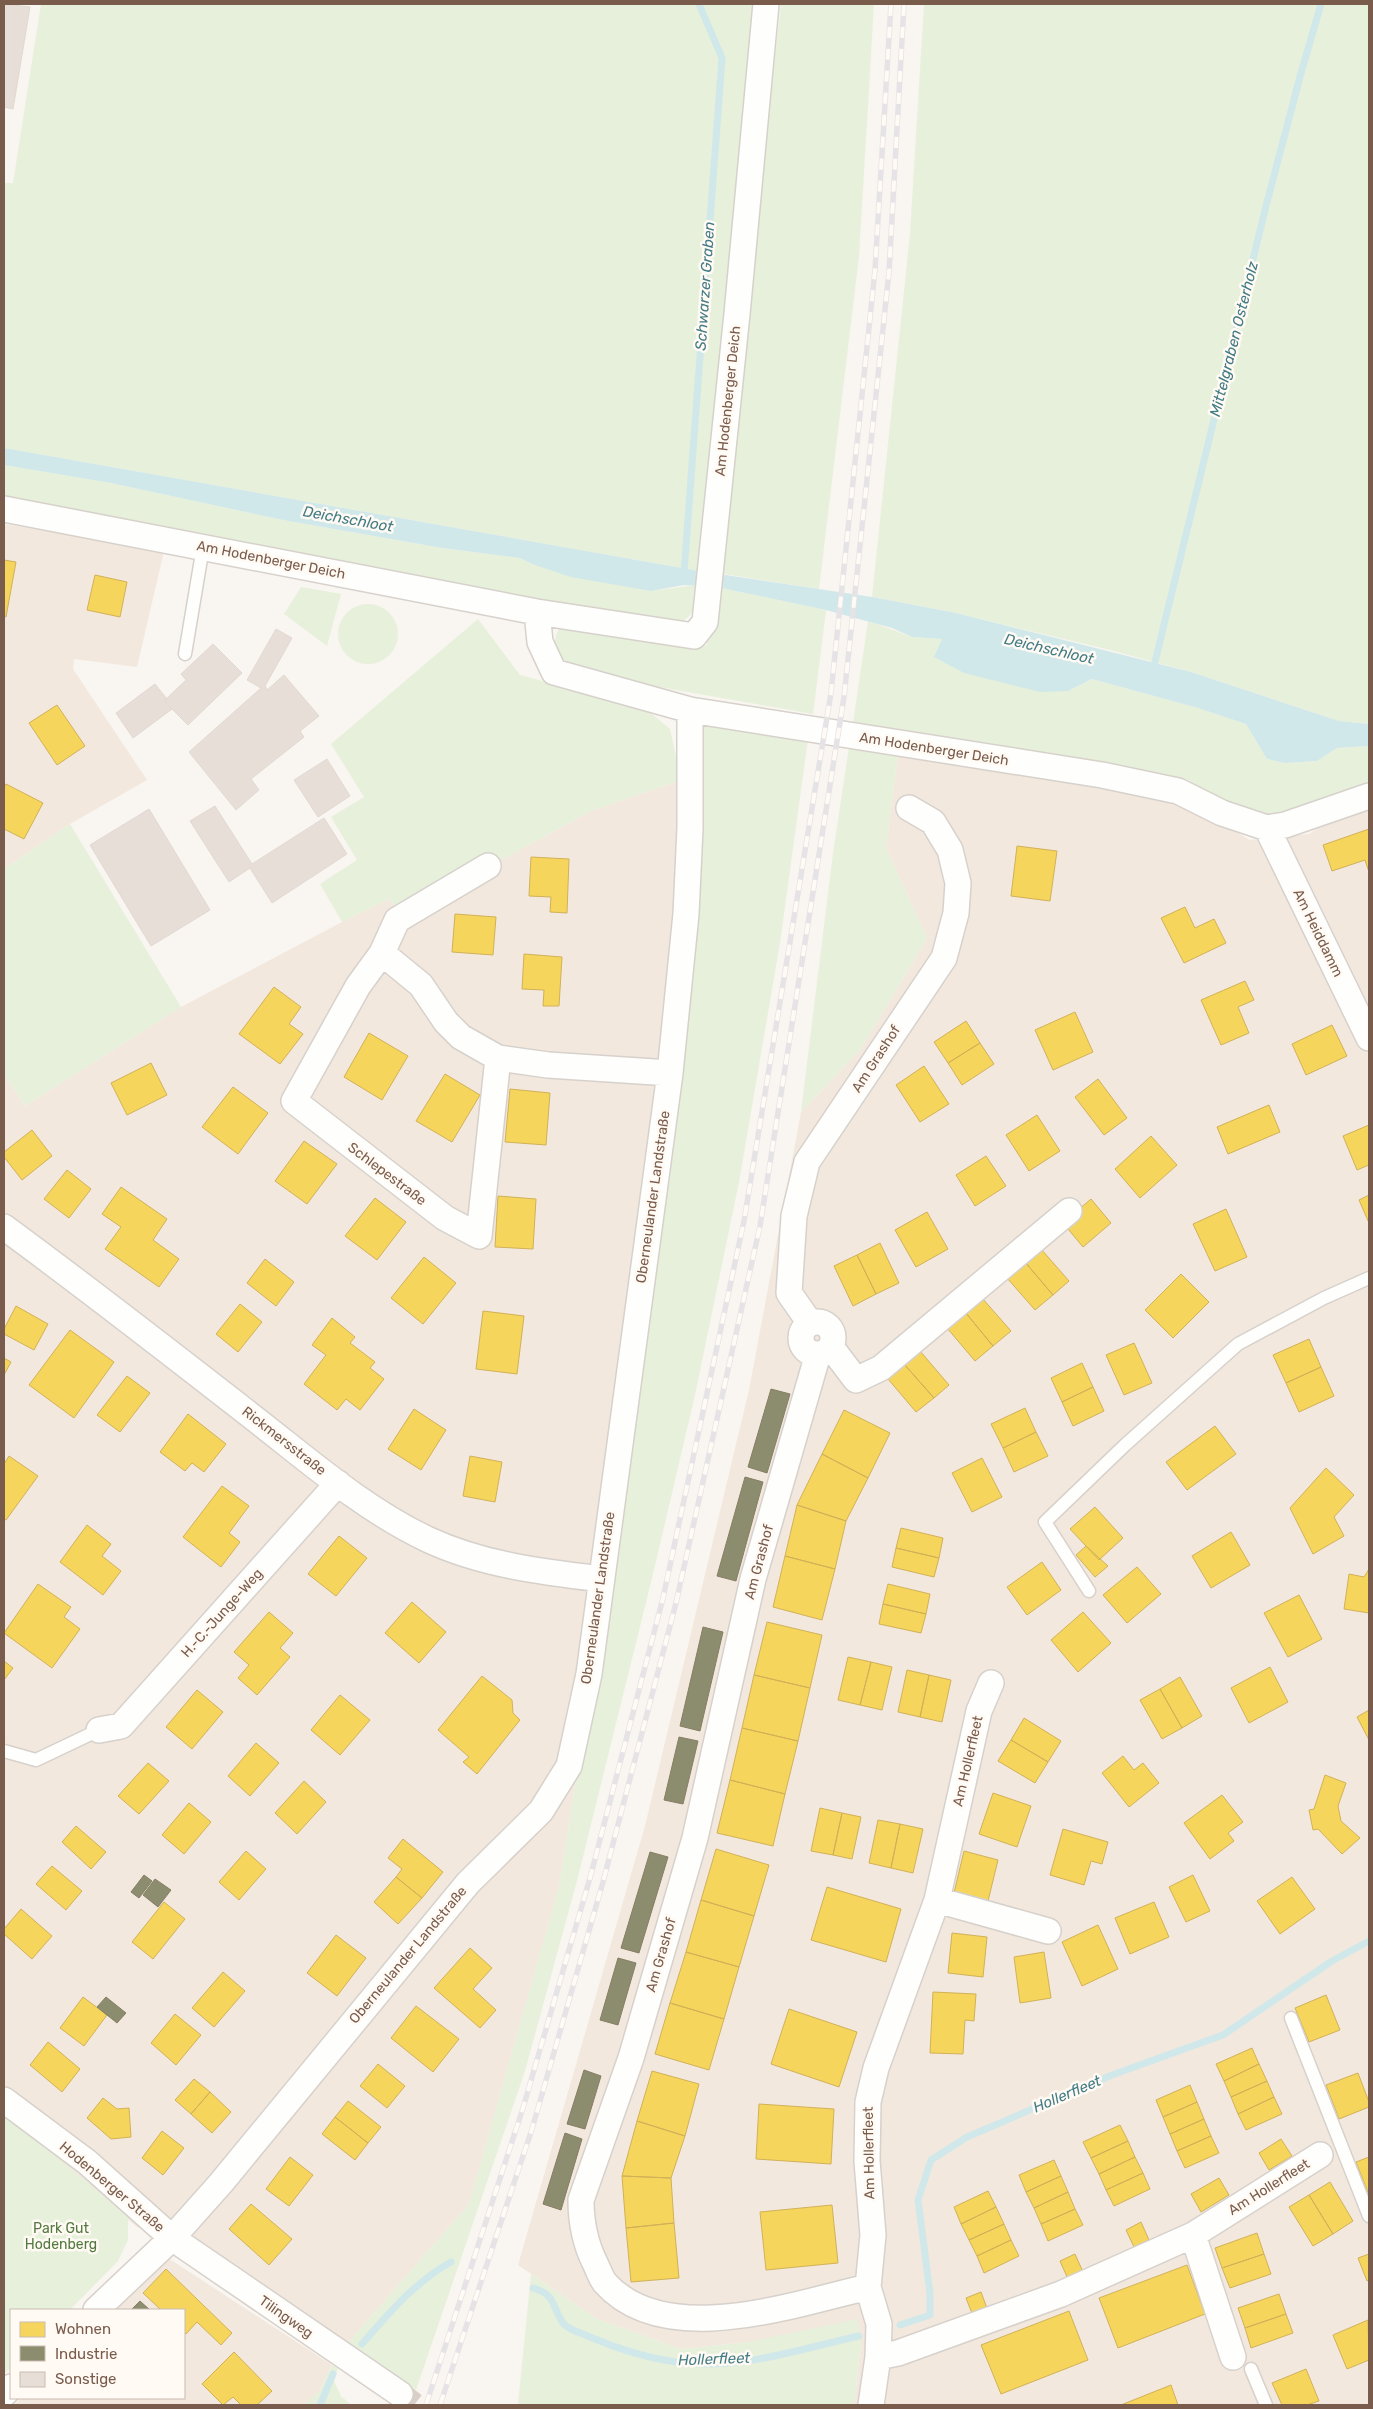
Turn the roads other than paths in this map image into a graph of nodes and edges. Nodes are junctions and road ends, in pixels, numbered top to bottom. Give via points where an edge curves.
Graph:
1 (766, 4) edge
2 (4, 509) edge
3 (203, 547) junction
4 (537, 612) junction
5 (185, 654) dead end
6 (690, 710) junction
7 (1369, 796) edge
8 (909, 808) dead end
9 (1267, 828) junction
10 (488, 866) dead end
11 (382, 953) junction
12 (1369, 1038) edge
13 (498, 1058) junction
14 (670, 1073) junction
15 (1069, 1211) dead end
16 (4, 1227) edge
17 (1369, 1278) edge
18 (824, 1350) junction
19 (338, 1483) junction
20 (601, 1579) junction
21 (1089, 1591) dead end
22 (991, 1683) dead end
23 (99, 1730) joint
24 (4, 1751) edge
25 (937, 1900) junction
26 (1048, 1931) dead end
27 (1291, 2018) dead end
28 (4, 2100) edge
29 (1320, 2155) dead end
30 (1369, 2216) edge
31 (1192, 2235) junction
32 (172, 2238) junction
33 (868, 2288) junction
34 (97, 2309) edge
35 (878, 2357) junction
36 (1242, 2363) joint
37 (400, 2394) tunnel mouth
38 (871, 2405) edge
39 (1266, 2405) edge

1 - 4 street, Am Hodenberger Deich via 705,622 694,636
2 - 3 street, Am Hodenberger Deich
3 - 4 street, Am Hodenberger Deich
3 - 5 lane
4 - 6 street, Am Hodenberger Deich via 540,642 554,672
6 - 9 street, Am Hodenberger Deich via 1102,775 1178,791 1222,813
6 - 14 street, Oberneulander Landstraße via 686,914
7 - 9 street via 1285,825
8 - 18 street, Am Grashof via 933,822 950,850 958,883 956,913 944,958 806,1162 794,1216 789,1293 810,1323 804,1328 802,1342 811,1353
9 - 12 street, Am Heiddamm
10 - 11 street, Schlepestraße via 397,920
11 - 13 street via 420,985 461,1037
11 - 13 street, Schlepestraße via 358,986 294,1101 445,1218 479,1236
13 - 14 street via 548,1065
14 - 20 street, Oberneulander Landstraße
15 - 18 street, Am Grashof via 881,1368 856,1380
16 - 19 street, Rickmersstraße via 92,1291
17 - 21 lane via 1238,1344 1124,1445 1045,1522
18 - 33 street, Am Grashof via 753,1579 695,1838 630,2058 581,2200 581,2217 588,2248 605,2283 636,2307 676,2318 747,2315
19 - 20 street, Rickmersstraße via 399,1524 430,1540 538,1572
19 - 23 street, H.-C.-Junge-Weg via 121,1726
20 - 32 street, Oberneulander Landstraße via 589,1674 569,1766 542,1811 468,1882
22 - 25 street, Am Hollerfleet via 977,1719
23 - 24 lane via 36,1760
25 - 26 street
25 - 33 street, Am Hollerfleet via 876,2068 868,2102 867,2161 873,2235
27 - 30 lane
28 - 32 street, Hodenberger Straße via 87,2162
29 - 31 street, Am Hollerfleet
31 - 35 street, Am Hollerfleet via 1061,2294 898,2353
31 - 36 street
32 - 34 street, Oberneulander Landstraße
32 - 37 street, Tilingweg
33 - 35 street, Am Hollerfleet via 879,2324
35 - 38 street, Am Hollerfleet
36 - 39 lane

